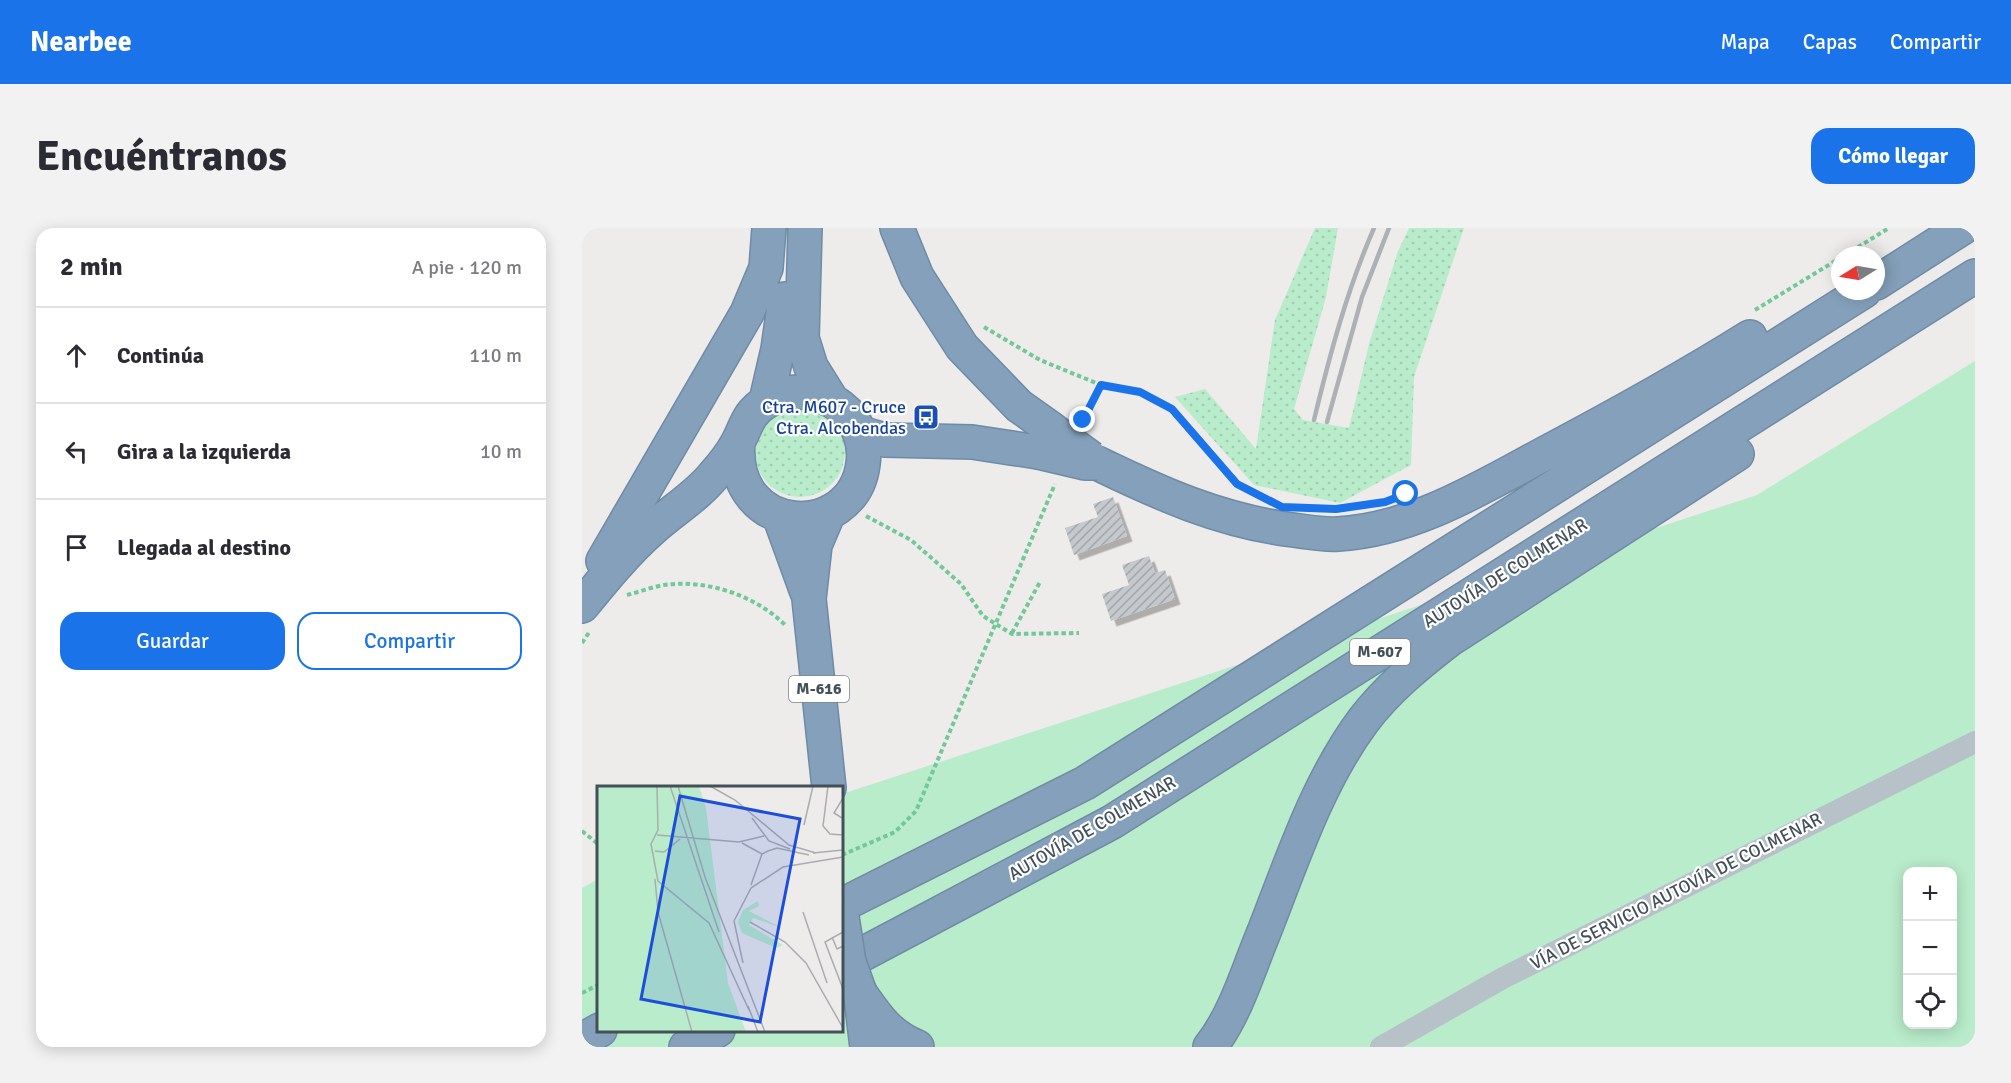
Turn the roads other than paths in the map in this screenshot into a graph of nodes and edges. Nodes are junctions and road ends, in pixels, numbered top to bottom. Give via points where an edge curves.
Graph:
1 (769, 228) edge
2 (788, 228) edge
3 (805, 228) edge
4 (897, 228) edge
5 (1952, 235) edge
6 (1885, 263) edge
7 (1975, 276) edge
8 (1885, 277) edge
9 (1831, 284) edge
10 (1850, 300) edge
11 (1908, 320) junction
12 (831, 399) junction
13 (766, 401) junction
14 (860, 434) junction
15 (1044, 440) junction
16 (738, 441) junction
17 (836, 508) junction
18 (779, 516) junction
19 (809, 600) junction
20 (586, 610) edge
21 (1975, 742) edge
22 (829, 783) edge
23 (843, 904) edge
24 (843, 923) edge
25 (843, 964) edge
26 (860, 993) junction
27 (597, 1032) edge
28 (714, 1032) edge
29 (582, 1040) edge
30 (910, 1044) edge
31 (686, 1047) edge
32 (867, 1047) edge
33 (1209, 1047) edge
34 (1381, 1047) edge

1 - 20 highway via 766,268 747,313
2 - 13 highway via 785,299
3 - 12 highway, M-616 via 802,338 811,367
4 - 15 highway via 917,277 962,347
5 - 6 highway
5 - 8 highway
7 - 11 highway, AUTOVÍA DE COLMENAR / M-607
9 - 15 highway, bridge via 1758,321 1574,438 1440,507 1376,529 1329,533 1241,521 1162,494
10 - 23 highway, M-607 via 1085,783
11 - 25 highway, AUTOVÍA DE COLMENAR / M-607 via 1112,822
11 - 33 highway via 1773,431 1449,640 1387,693 1346,745 1329,776 1234,1006
12 - 13 highway, M-616 via 799,391
12 - 14 highway, M-616 via 847,411
13 - 16 highway, M-616 via 744,424
14 - 15 highway via 885,440
14 - 17 highway, M-616 via 864,452 860,477 851,494
16 - 18 highway, M-616 via 738,468 747,490 759,504
16 - 20 highway via 713,476 644,536
17 - 18 highway via 814,518
17 - 19 highway, M-616 via 815,545
18 - 19 highway, M-616
19 - 22 highway, M-616
21 - 34 street, VÍA DE SERVICIO AUTOVÍA DE COLMENAR via 1503,978
24 - 26 highway, bridge via 849,962
26 - 30 highway via 883,1026
26 - 32 highway
27 - 29 highway
28 - 31 highway

